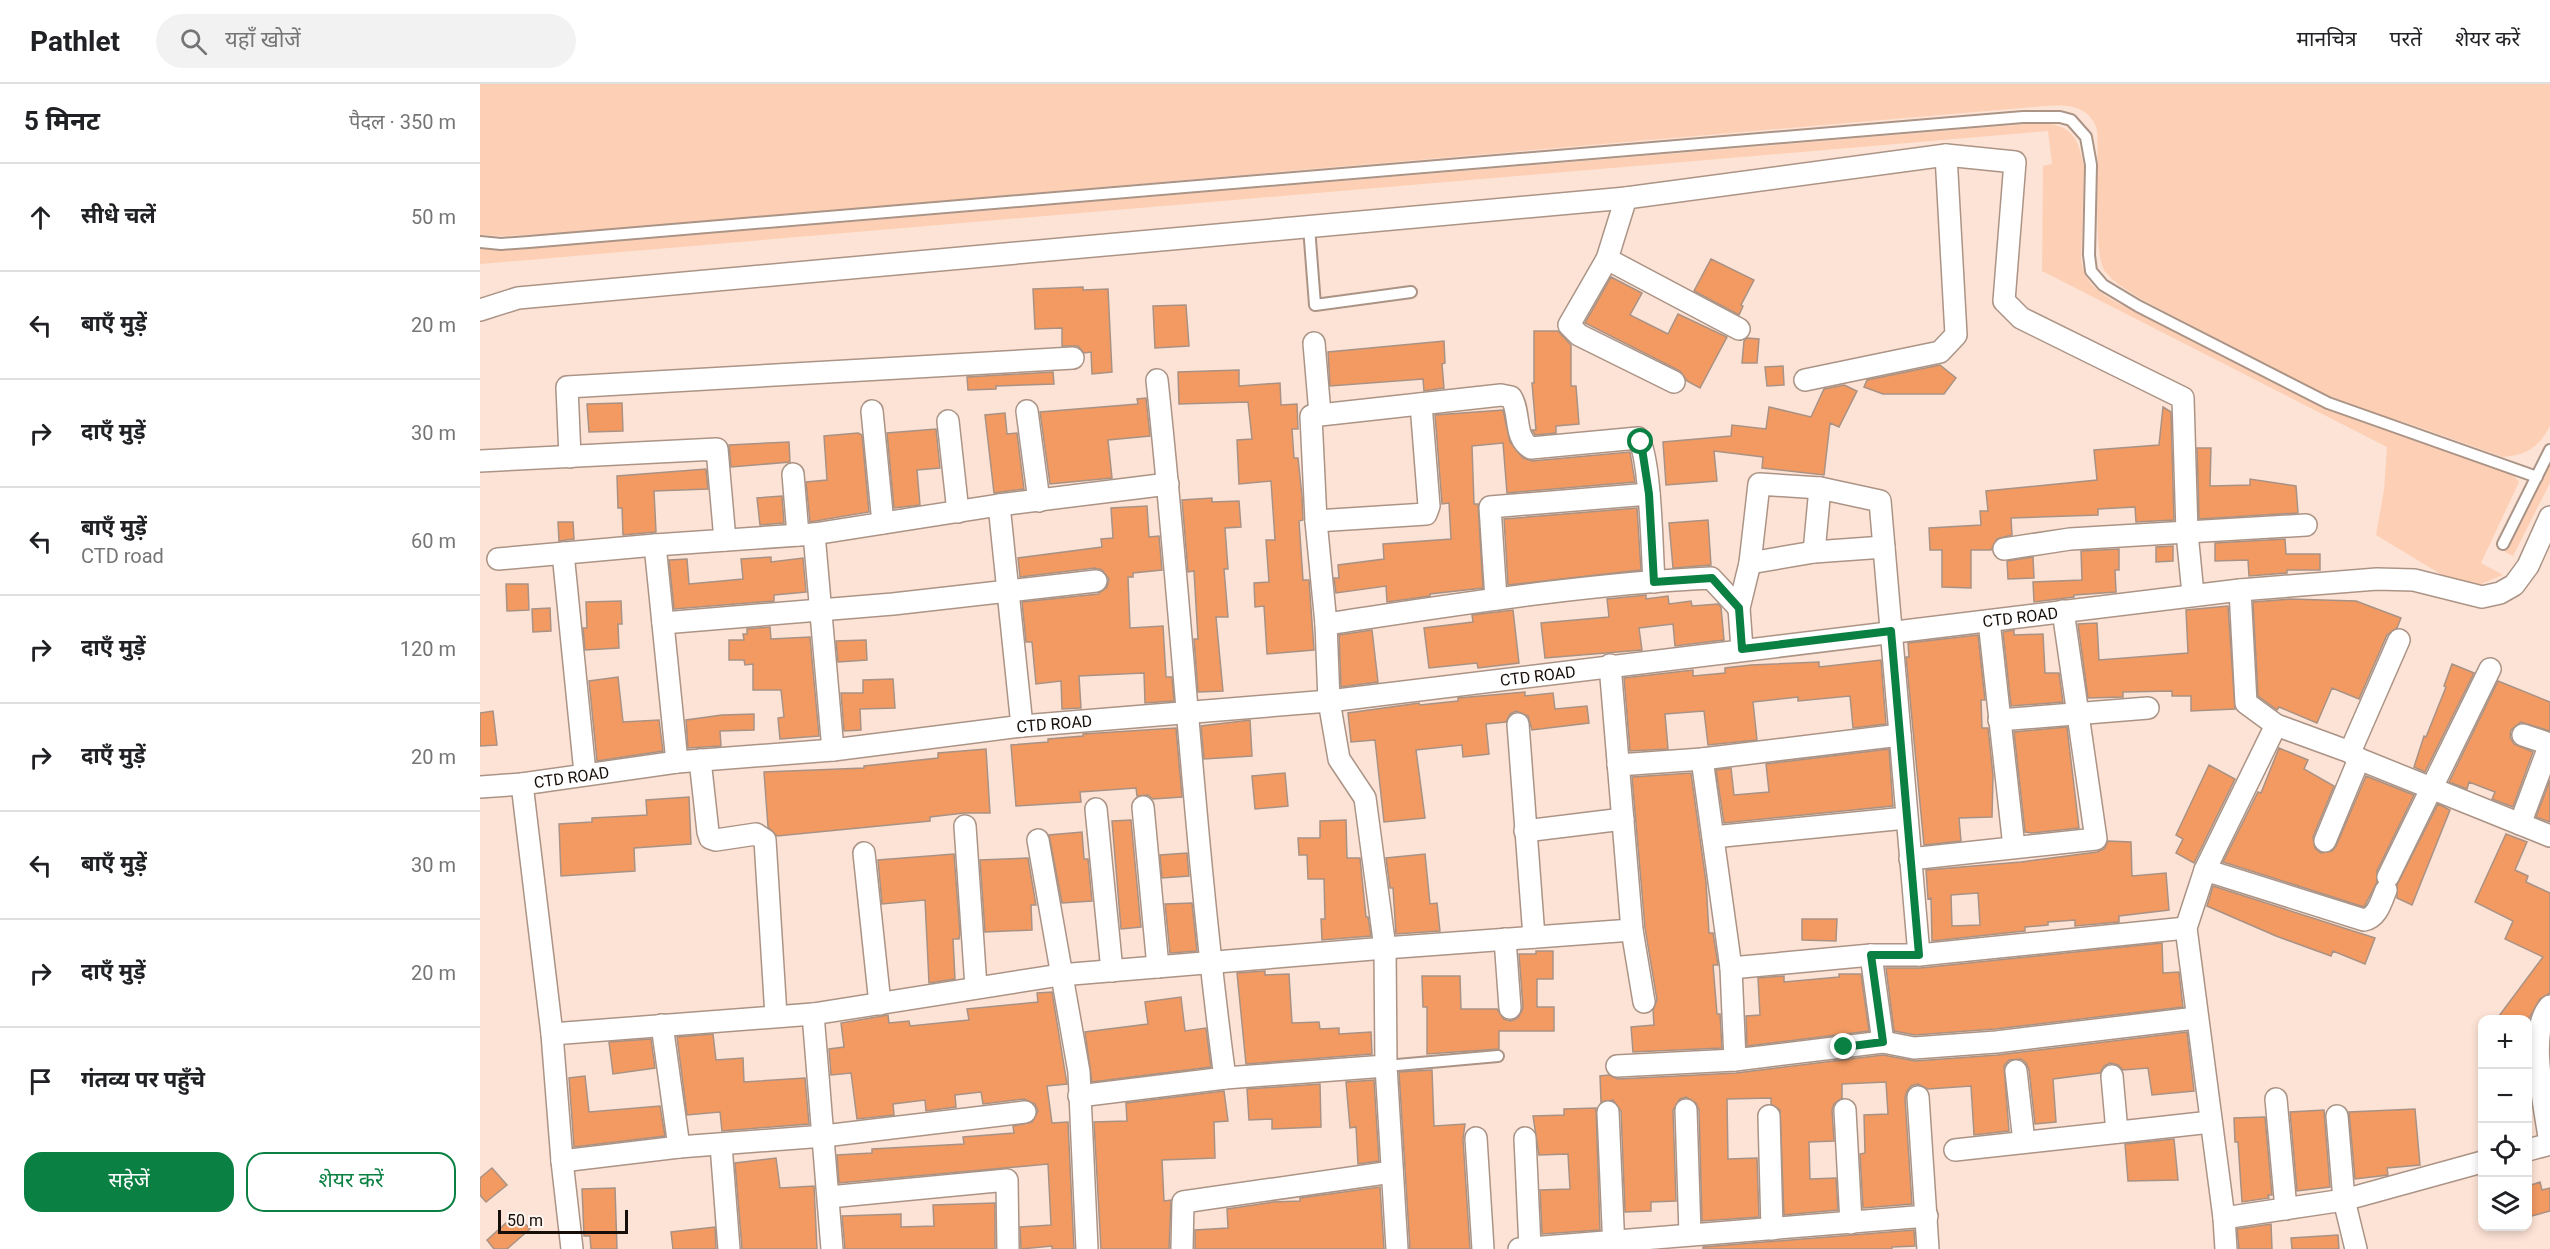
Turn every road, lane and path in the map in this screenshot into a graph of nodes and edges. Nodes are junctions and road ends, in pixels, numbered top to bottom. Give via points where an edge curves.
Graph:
1 (1946, 155) junction
2 (1626, 198) junction
3 (1309, 227) junction
4 (480, 242) edge
5 (1607, 259) junction
6 (1411, 292) dead end
7 (480, 310) edge
8 (1739, 329) dead end
9 (1314, 343) dead end
10 (1073, 358) dead end
11 (1157, 380) dead end
12 (1805, 380) dead end
13 (1674, 382) dead end
14 (1421, 404) junction
15 (872, 411) dead end
16 (1027, 411) dead end
17 (1320, 414) junction
18 (948, 421) dead end
19 (2550, 450) edge
20 (570, 457) junction
21 (480, 461) edge
22 (793, 474) dead end
23 (2537, 477) junction
24 (1168, 484) junction
25 (1820, 488) junction
26 (1649, 494) junction
27 (1039, 501) junction
28 (999, 505) junction
29 (958, 512) junction
30 (2550, 517) edge
31 (1316, 521) junction
32 (883, 523) junction
33 (2306, 525) dead end
34 (2187, 533) junction
35 (806, 534) junction
36 (725, 540) junction
37 (2503, 544) dead end
38 (655, 545) junction
39 (1884, 547) junction
40 (2004, 549) dead end
41 (1814, 552) junction
42 (563, 553) junction
43 (498, 559) dead end
44 (1749, 562) junction
45 (1096, 581) dead end
46 (1654, 582) junction
47 (1007, 590) junction
48 (2240, 590) junction
49 (2193, 594) junction
50 (1496, 598) junction
51 (1739, 608) junction
52 (820, 609) junction
53 (2063, 611) junction
54 (1989, 621) junction
55 (663, 623) junction
56 (1326, 624) junction
57 (1891, 631) junction
58 (2398, 640) dead end
59 (1742, 649) junction
60 (1610, 665) junction
61 (2490, 669) dead end
62 (1329, 701) junction
63 (2148, 708) dead end
64 (1188, 711) junction
65 (2077, 713) junction
66 (1999, 720) junction
67 (1518, 724) dead end
68 (2276, 725) junction
69 (1023, 726) junction
70 (1900, 735) junction
71 (2523, 735) dead end
72 (2550, 744) edge
73 (833, 750) junction
74 (2355, 755) junction
75 (1702, 759) junction
76 (700, 760) junction
77 (677, 762) junction
78 (1618, 765) junction
79 (585, 773) junction
80 (522, 784) junction
81 (480, 787) edge
82 (2433, 788) junction
83 (1143, 807) dead end
84 (1096, 808) dead end
85 (1906, 818) junction
86 (1623, 819) junction
87 (2520, 824) junction
88 (965, 826) dead end
89 (1526, 831) junction
90 (2550, 836) edge
91 (1713, 837) junction
92 (1038, 840) dead end
93 (2325, 841) dead end
94 (2014, 847) junction
95 (864, 853) dead end
96 (1910, 859) junction
97 (2205, 870) junction
98 (2186, 928) junction
99 (1632, 930) junction
100 (1534, 937) junction
101 (1506, 939) junction
102 (1385, 948) junction
103 (1871, 955) junction
104 (1919, 955) junction
105 (1209, 962) junction
106 (1158, 967) junction
107 (1731, 968) junction
108 (1112, 971) junction
109 (1060, 975) junction
110 (976, 987) junction
111 (1644, 1002) dead end
112 (880, 1004) junction
113 (2550, 1006) edge
114 (1510, 1008) dead end
115 (813, 1014) junction
116 (776, 1017) junction
117 (2196, 1018) junction
118 (662, 1024) junction
119 (552, 1034) junction
120 (1883, 1042) junction
121 (1498, 1056) dead end
122 (1735, 1060) junction
123 (2545, 1065) edge
124 (1386, 1066) junction
125 (1617, 1066) dead end
126 (2016, 1071) dead end
127 (2112, 1076) dead end
128 (1225, 1078) junction
129 (1079, 1096) junction
130 (1918, 1097) dead end
131 (2276, 1099) dead end
132 (1686, 1110) dead end
133 (1845, 1110) dead end
134 (1025, 1112) dead end
135 (1608, 1112) dead end
136 (1769, 1116) dead end
137 (2337, 1116) dead end
138 (2211, 1122) junction
139 (2117, 1132) junction
140 (824, 1136) junction
141 (1476, 1138) dead end
142 (1526, 1138) dead end
143 (2024, 1142) junction
144 (721, 1145) junction
145 (679, 1147) junction
146 (2532, 1149) edge
147 (1955, 1150) dead end
148 (562, 1161) junction
149 (2478, 1163) edge
150 (1392, 1172) junction
151 (829, 1197) junction
152 (2344, 1200) junction
153 (2286, 1209) junction
154 (1927, 1216) junction
155 (2224, 1218) junction
156 (1851, 1223) junction
157 (1772, 1229) junction
158 (1690, 1234) junction
159 (1614, 1245) edge
160 (572, 1249) edge
161 (729, 1249) edge
162 (832, 1249) edge
163 (1008, 1249) edge
164 (1087, 1249) edge
165 (1182, 1249) edge
166 (1397, 1249) edge
167 (1483, 1249) edge
168 (1524, 1249) edge
169 (1928, 1249) edge
170 (2226, 1249) edge
171 (2356, 1249) edge

1 - 2 street
1 - 12 street via 1956,335 1940,352
1 - 34 street via 2015,162 2004,301 2021,318 2183,398
2 - 3 street
2 - 5 street
3 - 6 lane via 1316,305
3 - 7 street via 518,298
4 - 23 lane via 529,242 2023,117 2060,117 2072,120 2080,128 2089,146 2089,255 2091,271 2103,285 2328,404
5 - 8 street
5 - 13 street via 1569,325 1579,335
9 - 17 street
10 - 20 street via 567,387
11 - 24 street
14 - 17 street
14 - 26 street via 1511,397 1516,404 1522,440 1531,448 1638,438
14 - 31 street via 1429,506 1426,514
15 - 32 street
16 - 27 street
17 - 31 street via 1311,416
18 - 29 street
19 - 23 lane
20 - 21 street
20 - 36 street via 717,449
22 - 35 street
23 - 37 lane
24 - 27 street
24 - 64 street
25 - 39 street via 1880,501
25 - 41 street
25 - 44 street via 1759,484
26 - 46 street
26 - 50 street via 1490,507
27 - 28 street
28 - 29 street
28 - 47 street
29 - 32 street
30 - 48 street, CTD ROAD via 2528,566 2514,585 2500,593 2482,597 2414,580 2377,579
31 - 56 street
32 - 35 street
33 - 34 street
34 - 40 street via 2070,539
34 - 49 street
35 - 36 street
35 - 52 street
36 - 38 street
38 - 42 street
38 - 55 street
39 - 41 street
39 - 57 street
41 - 44 street
42 - 43 street
42 - 79 street
44 - 51 street
45 - 47 street
46 - 50 street
46 - 51 street via 1712,578
47 - 52 street
47 - 69 street
48 - 49 street, CTD ROAD
48 - 68 street via 2246,703
49 - 53 street, CTD ROAD
50 - 56 street
51 - 59 street
52 - 55 street
52 - 73 street
53 - 54 street, CTD ROAD
53 - 65 street
54 - 57 street, CTD ROAD
54 - 66 street
55 - 77 street
56 - 62 street
57 - 59 street, CTD ROAD
57 - 70 street
58 - 74 street
59 - 60 street, CTD ROAD
60 - 62 street, CTD ROAD
60 - 78 street
61 - 82 street
62 - 64 street, CTD ROAD
62 - 102 street via 1339,759 1365,798
63 - 65 street
64 - 69 street, CTD ROAD
64 - 105 street
65 - 66 street
65 - 94 street via 2096,839
66 - 94 street
67 - 89 street
68 - 74 street
68 - 97 street
69 - 73 street, CTD ROAD
70 - 75 street
70 - 85 street
71 - 72 street
72 - 87 street
73 - 76 street, CTD ROAD
74 - 82 street
74 - 93 street
75 - 78 street
75 - 91 street
76 - 77 street, CTD ROAD
76 - 116 street via 710,838 756,834 765,840
77 - 79 street, CTD ROAD
78 - 86 street
79 - 80 street, CTD ROAD
80 - 81 street, CTD ROAD
80 - 119 street
82 - 87 street
82 - 97 street via 2372,918 2364,920
83 - 106 street
84 - 108 street
85 - 91 street
85 - 96 street
86 - 89 street
86 - 99 street
87 - 90 street
88 - 110 street
89 - 100 street
91 - 107 street
92 - 109 street
94 - 96 street
95 - 112 street
96 - 104 street
97 - 98 street
98 - 104 street
98 - 117 street
99 - 100 street
99 - 111 street
100 - 101 street
101 - 102 street
101 - 114 street
102 - 105 street
102 - 124 street
103 - 104 street
103 - 107 street
103 - 120 street
105 - 106 street
105 - 128 street
106 - 108 street
107 - 122 street
108 - 109 street
109 - 110 street
109 - 129 street via 1079,1072
110 - 112 street
112 - 115 street
113 - 123 street via 2537,1041
115 - 116 street
115 - 140 street
116 - 118 street
117 - 120 street via 1984,1043 1914,1048
117 - 138 street
118 - 119 street
118 - 145 street
119 - 148 street
120 - 122 street
121 - 124 lane
122 - 125 street
123 - 146 street via 2550,1144
124 - 128 street
124 - 150 street
126 - 143 street
127 - 139 street
128 - 129 street
129 - 164 street
130 - 154 street
131 - 153 street
132 - 158 street
133 - 156 street
134 - 140 street
135 - 159 street
136 - 157 street
137 - 152 street
138 - 139 street
138 - 155 street
139 - 143 street
140 - 144 street
140 - 151 street
141 - 167 street
142 - 168 street
143 - 147 street
144 - 145 street
144 - 161 street
145 - 148 street
148 - 160 street
149 - 152 street
150 - 165 street via 1183,1202
150 - 166 street
151 - 162 street
151 - 163 street via 1006,1180
152 - 153 street
152 - 171 street
153 - 155 street
154 - 156 street
154 - 169 street
155 - 170 street
156 - 157 street
157 - 158 street
158 - 159 street
159 - 168 street

